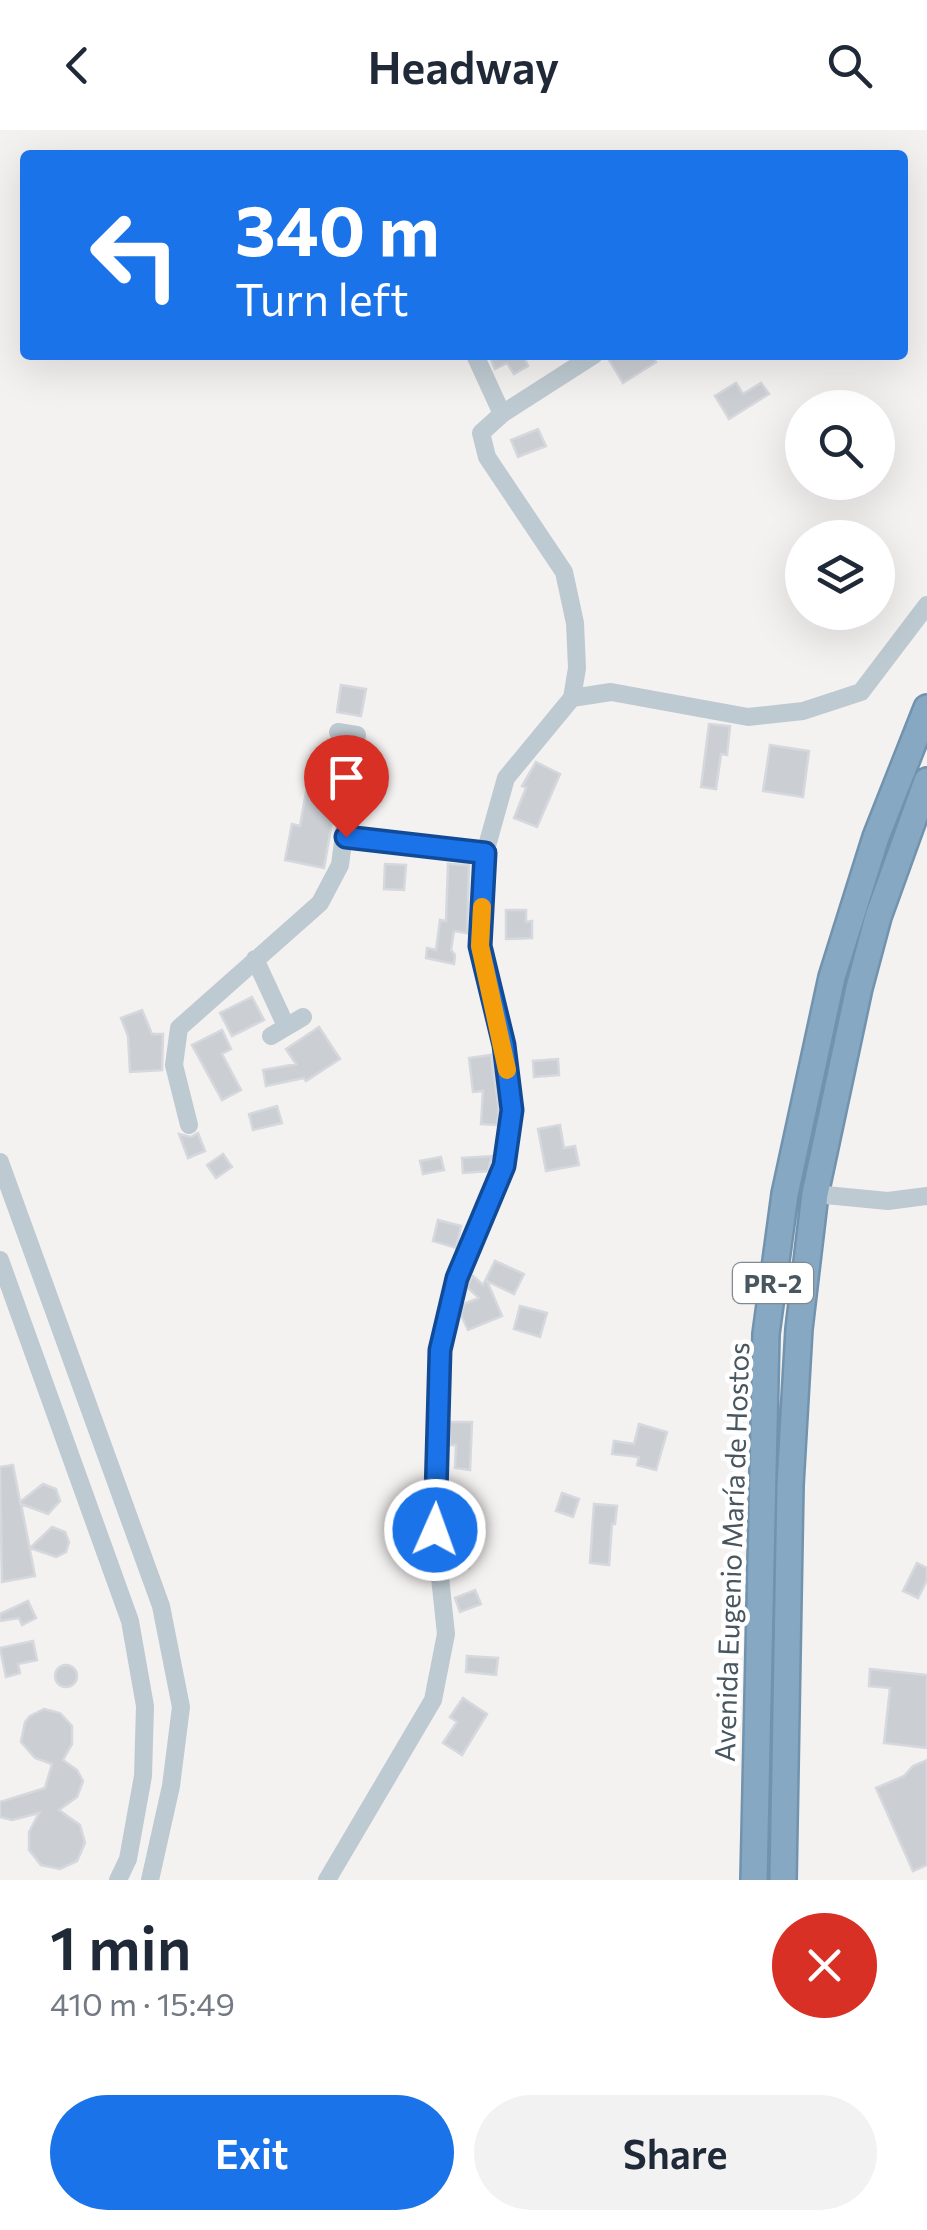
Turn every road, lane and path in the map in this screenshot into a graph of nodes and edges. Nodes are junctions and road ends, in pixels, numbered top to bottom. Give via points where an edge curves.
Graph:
1 (477, 360) edge
2 (586, 360) edge
3 (502, 414) junction
4 (927, 605) edge
5 (572, 698) junction
6 (927, 708) edge
7 (338, 732) dead end
8 (927, 781) edge
9 (346, 837) junction
10 (485, 853) junction
11 (255, 960) junction
12 (287, 1026) dead end
13 (189, 1125) dead end
14 (0, 1162) edge
15 (815, 1194) junction
16 (927, 1196) edge
17 (0, 1260) edge
18 (118, 1880) edge
19 (150, 1880) edge
20 (327, 1880) edge
21 (754, 1880) edge
22 (783, 1880) edge

1 - 3 street
2 - 3 street
3 - 5 street via 480,433 487,458 564,572 576,623
4 - 5 street via 860,692 803,712 748,717 610,692
5 - 10 street via 506,778
6 - 21 highway, Avenida Eugenio María de Hostos / PR-2 via 837,960 785,1194 766,1334
7 - 9 street via 357,736
8 - 15 highway, Avenida Eugenio María de Hostos / PR-2 via 878,917
9 - 10 street
9 - 11 street via 320,903
10 - 20 street via 480,946 512,1110 504,1166 457,1278 440,1350 435,1530 446,1634 433,1700
11 - 12 street
11 - 13 street via 179,1028 174,1064
14 - 19 street via 161,1606 181,1708
15 - 16 street via 888,1201
15 - 22 highway, Avenida Eugenio María de Hostos / PR-2 via 790,1484
17 - 18 street via 130,1621 145,1706 143,1776 128,1860

